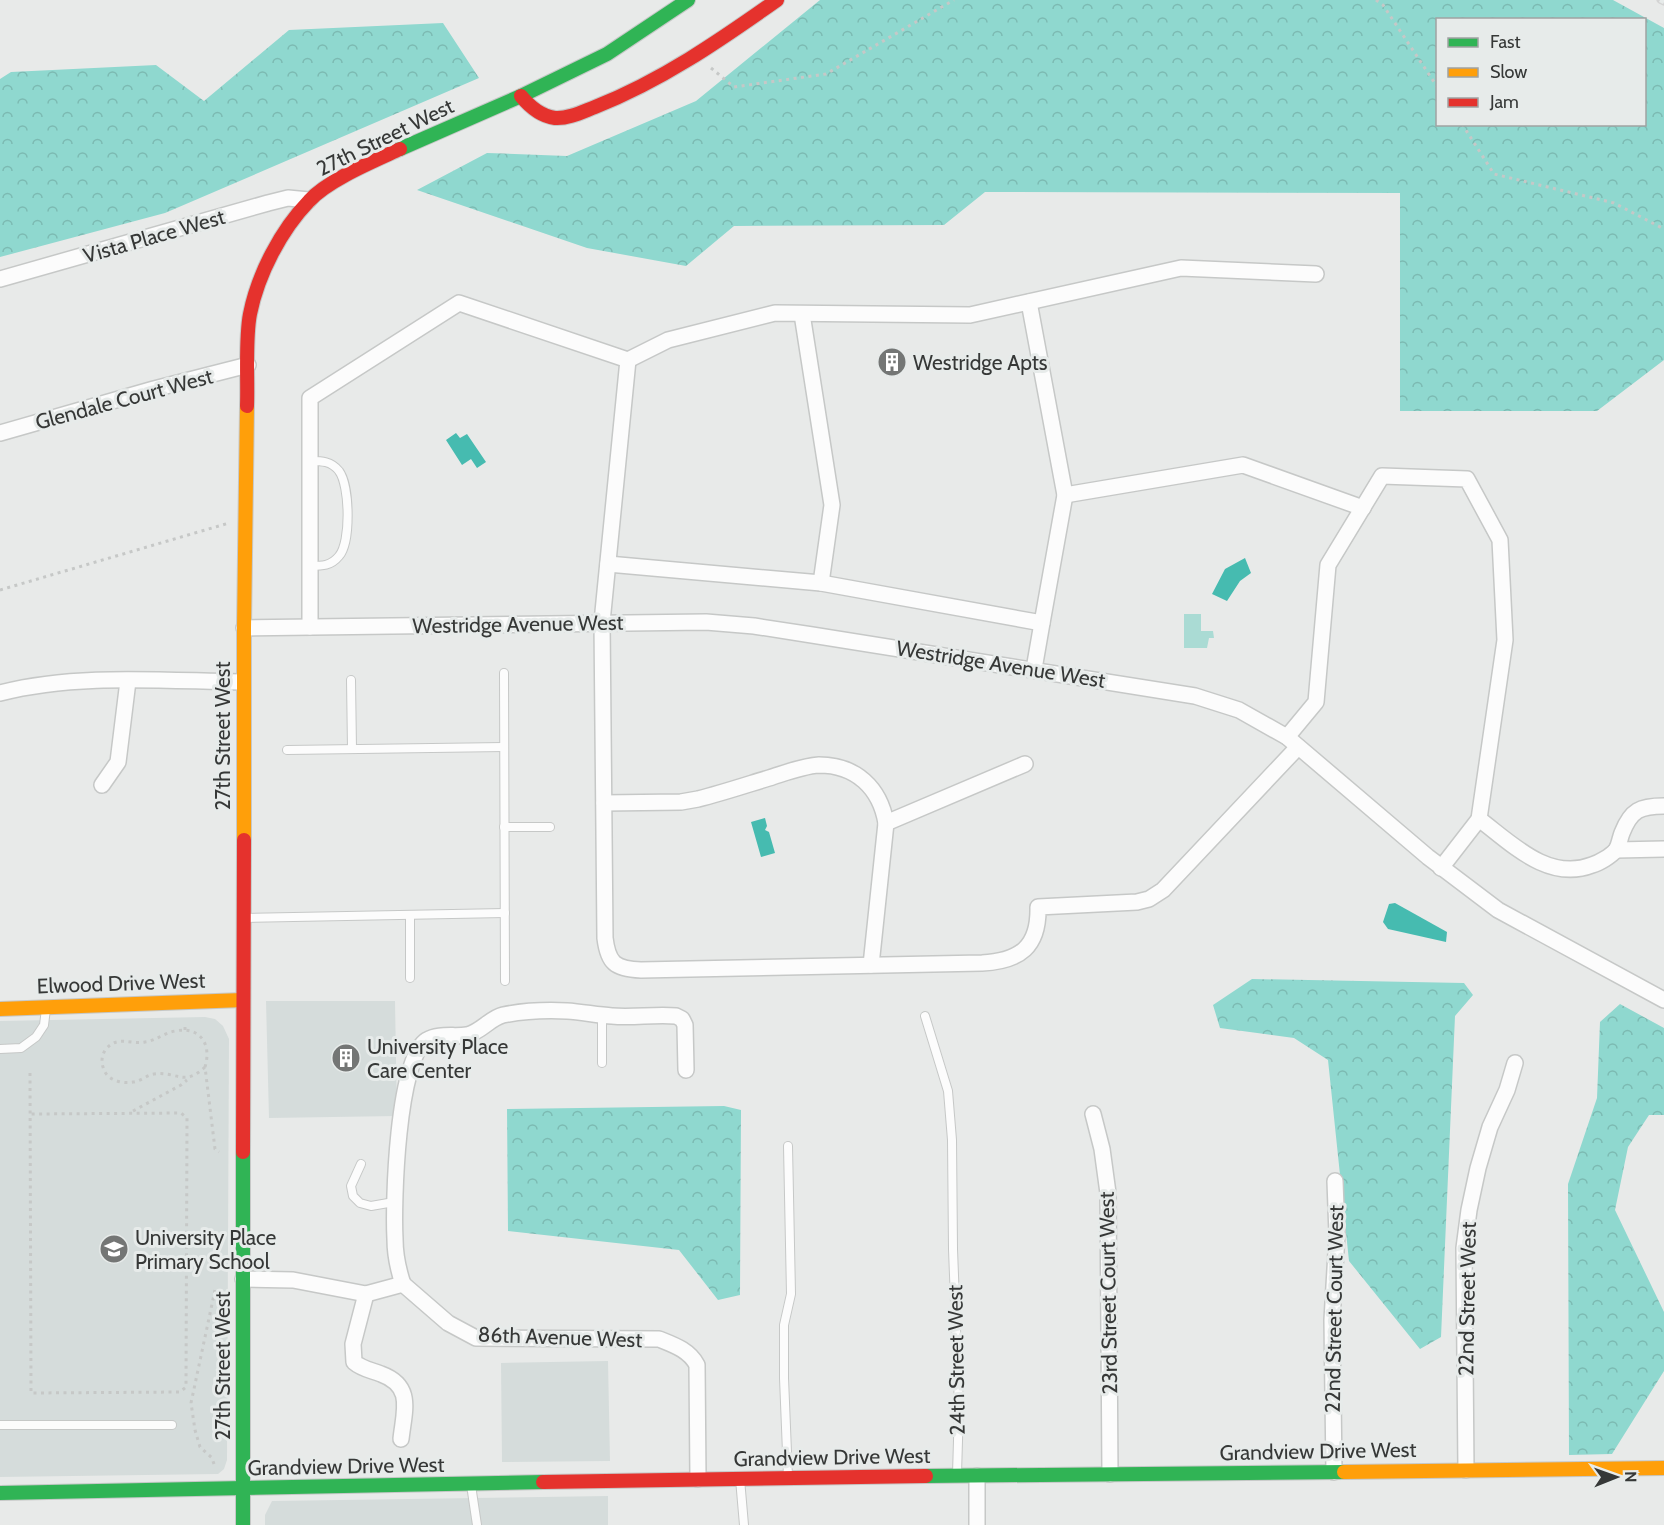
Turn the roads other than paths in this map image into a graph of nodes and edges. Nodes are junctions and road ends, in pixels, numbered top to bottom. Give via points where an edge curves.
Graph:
1 (688, 0) edge
2 (777, 0) edge
3 (521, 96) junction
4 (309, 200) junction
5 (1316, 274) dead end
6 (0, 279) edge
7 (1029, 302) junction
8 (802, 314) junction
9 (628, 360) junction
10 (248, 365) junction
11 (0, 433) edge
12 (310, 461) junction
13 (1065, 495) junction
14 (1363, 508) junction
15 (608, 564) junction
16 (310, 566) junction
17 (821, 583) junction
18 (602, 622) junction
19 (1042, 623) junction
20 (310, 627) junction
21 (244, 628) junction
22 (1034, 669) junction
23 (504, 673) dead end
24 (351, 680) dead end
25 (128, 681) junction
26 (243, 682) junction
27 (0, 693) edge
28 (1292, 742) junction
29 (504, 747) junction
30 (352, 749) junction
31 (287, 750) dead end
32 (1025, 764) dead end
33 (102, 785) dead end
34 (604, 803) junction
35 (1664, 806) edge
36 (1479, 819) junction
37 (886, 823) junction
38 (504, 827) junction
39 (550, 827) dead end
40 (1664, 849) edge
41 (1616, 850) junction
42 (1441, 868) junction
43 (504, 913) junction
44 (410, 915) junction
45 (243, 918) junction
46 (871, 965) junction
47 (410, 978) dead end
48 (505, 981) dead end
49 (243, 1000) junction
50 (1664, 1000) edge
51 (46, 1007) junction
52 (0, 1009) edge
53 (602, 1015) junction
54 (925, 1016) dead end
55 (0, 1049) edge
56 (602, 1063) dead end
57 (1515, 1063) dead end
58 (686, 1070) dead end
59 (1093, 1114) dead end
60 (788, 1146) dead end
61 (361, 1164) dead end
62 (1335, 1181) dead end
63 (394, 1202) junction
64 (243, 1279) junction
65 (403, 1284) junction
66 (366, 1294) junction
67 (0, 1425) edge
68 (172, 1425) dead end
69 (401, 1439) dead end
70 (1664, 1468) edge
71 (1466, 1470) junction
72 (1334, 1472) junction
73 (1110, 1474) junction
74 (957, 1476) junction
75 (977, 1476) junction
76 (788, 1478) junction
77 (698, 1479) junction
78 (740, 1479) junction
79 (471, 1484) junction
80 (243, 1489) junction
81 (0, 1492) edge
82 (243, 1525) edge
83 (477, 1525) edge
84 (744, 1525) edge
85 (977, 1525) edge

1 - 3 street, 27th Street West via 607,54
2 - 3 street via 654,81 603,105 555,118 534,112
3 - 4 street, 27th Street West via 341,177
4 - 6 street, Vista Place West via 288,198 268,203
4 - 10 street, 27th Street West via 277,245 259,284 250,315
5 - 7 street via 1181,268
7 - 8 street via 970,315
7 - 13 street
8 - 9 street via 775,314 668,340
8 - 17 street via 832,506
9 - 12 street via 459,303 310,398
9 - 15 street
10 - 11 street, Glendale Court West
10 - 21 street, 27th Street West
12 - 16 street
12 - 16 lane via 329,463 340,472 347,493 346,542 340,556 328,565
13 - 14 street via 1243,465
13 - 19 street
14 - 28 street via 1328,565 1316,702
14 - 36 street via 1382,476 1467,479 1500,540 1505,640
15 - 17 street
15 - 18 street
16 - 20 street
17 - 19 street
18 - 20 street, Westridge Avenue West
18 - 22 street, Westridge Avenue West via 754,626
18 - 34 street
19 - 22 street
20 - 21 street, Westridge Avenue West
21 - 26 street, 27th Street West
22 - 28 street, Westridge Avenue West via 1196,696 1239,710
23 - 29 lane
24 - 30 lane
25 - 26 street
25 - 27 street via 75,681
25 - 33 street via 118,762
26 - 45 street, 27th Street West
28 - 42 street, Westridge Avenue West
28 - 46 street via 1163,890 1149,899 1038,907 1037,930 1032,941 1017,956 1005,961
29 - 30 lane
29 - 38 lane
30 - 31 lane
32 - 37 street
34 - 37 street via 698,799 818,765 861,778 878,796
34 - 46 street via 605,938 610,958 617,966 641,970
35 - 41 street via 1636,811
36 - 41 street via 1535,860 1557,868 1591,866
36 - 42 street
37 - 46 street
38 - 39 lane
38 - 43 lane
40 - 41 street
42 - 50 street, Westridge Avenue West via 1514,920
43 - 44 lane
43 - 48 lane
44 - 45 lane
44 - 47 lane
45 - 49 street, 27th Street West
49 - 51 street, Elwood Drive West
49 - 64 street, 27th Street West
51 - 52 street, Elwood Drive West
51 - 55 lane via 44,1025 36,1038 21,1048
53 - 56 lane
53 - 58 street via 668,1015 682,1019 687,1034
53 - 63 street via 566,1011 515,1013 499,1016 470,1035 426,1040 408,1080 399,1132
54 - 74 lane, 24th Street West via 948,1091 952,1140 959,1407
57 - 71 street, 22nd Street West via 1478,1168 1464,1248
59 - 73 street, 23rd Street Court West via 1108,1193
60 - 76 lane via 790,1294 784,1324 784,1378
61 - 63 lane via 351,1186 353,1196 371,1206
62 - 72 street, 22nd Street Court West
63 - 65 street via 397,1265
64 - 66 street via 293,1280
64 - 80 street, 27th Street West
65 - 66 street
65 - 77 street, 86th Avenue West via 448,1323 476,1338 659,1340 680,1348 697,1365
66 - 69 street via 353,1344 354,1362 399,1383 405,1401
67 - 68 lane
70 - 71 street, Grandview Drive West
71 - 72 street, Grandview Drive West
72 - 73 street, Grandview Drive West
73 - 75 street, Grandview Drive West
74 - 75 street, Grandview Drive West
74 - 76 street, Grandview Drive West
75 - 85 street
76 - 78 street, Grandview Drive West
77 - 78 street, Grandview Drive West
77 - 79 street, Grandview Drive West
78 - 84 lane
79 - 80 street, Grandview Drive West
79 - 83 lane
80 - 81 street, Grandview Drive West
80 - 82 street, 27th Street West

